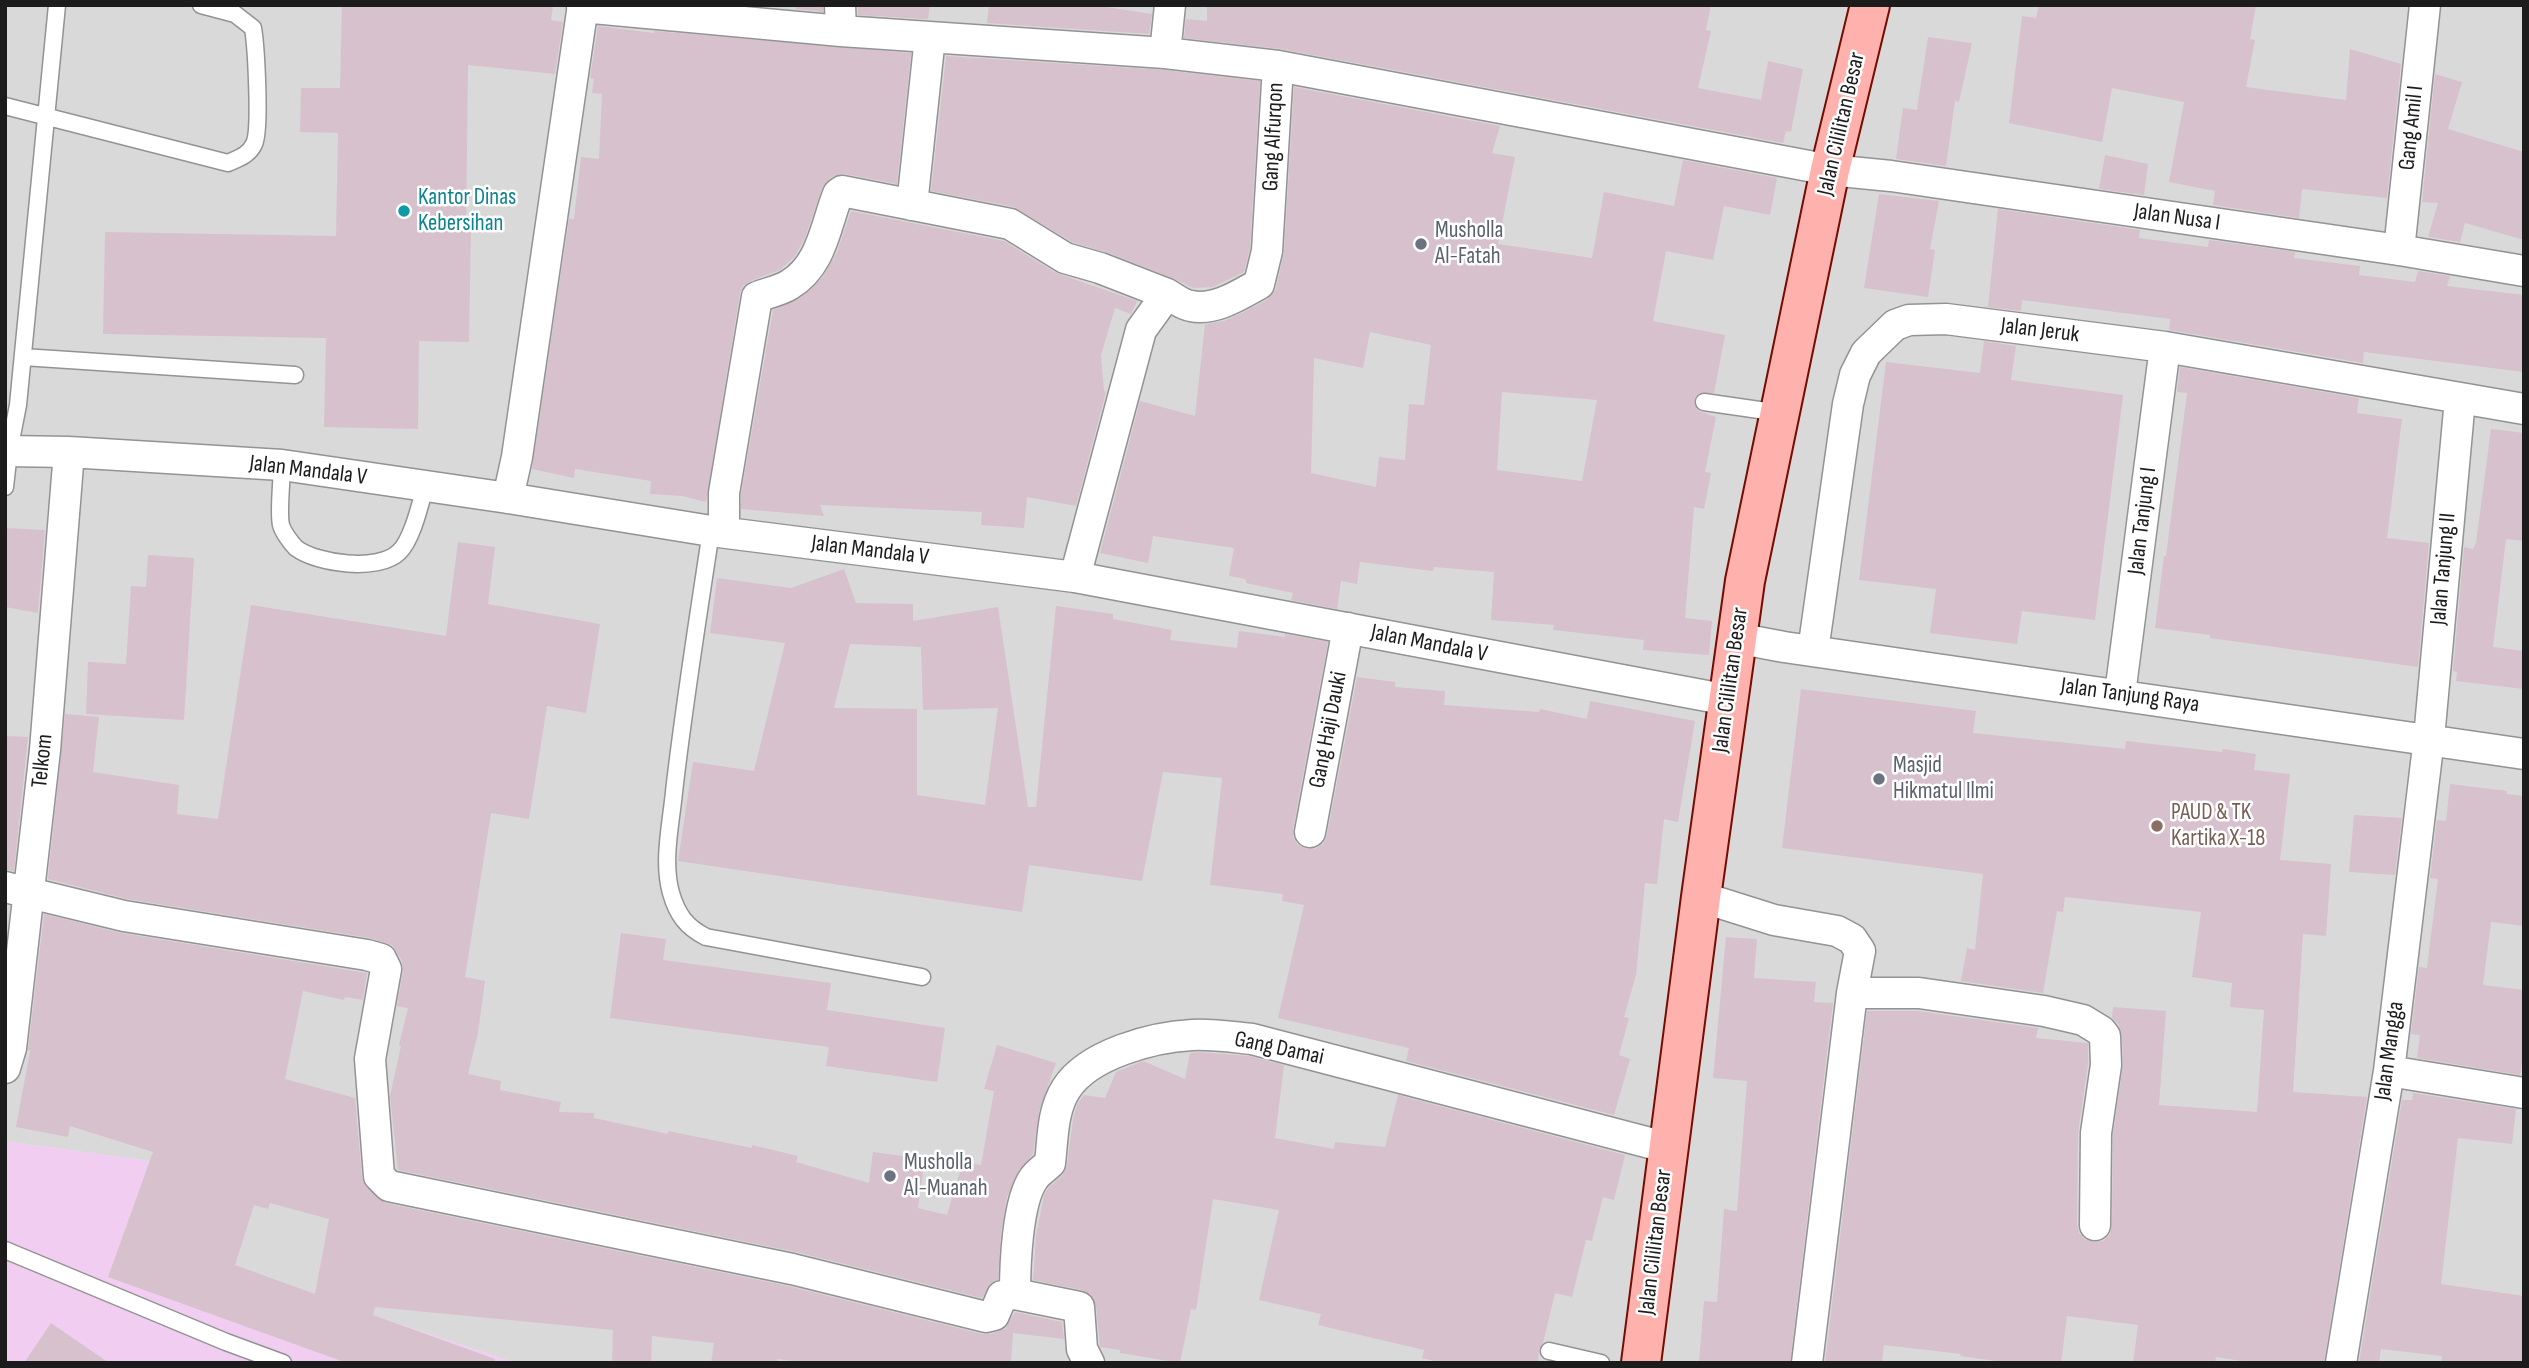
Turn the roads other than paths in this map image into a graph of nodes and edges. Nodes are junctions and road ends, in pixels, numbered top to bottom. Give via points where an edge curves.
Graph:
1 (57, 5) edge
2 (201, 5) edge
3 (1170, 5) edge
4 (1870, 5) edge
5 (2425, 5) edge
6 (583, 6) edge
7 (841, 18) edge
8 (930, 37) junction
9 (1165, 53) junction
10 (1278, 66) junction
11 (5, 106) edge
12 (46, 115) junction
13 (1830, 170) junction
14 (912, 205) junction
15 (2399, 250) junction
16 (2524, 271) edge
17 (1167, 293) junction
18 (2165, 347) junction
19 (23, 357) junction
20 (295, 375) dead end
21 (2460, 399) junction
22 (1704, 402) dead end
23 (2524, 409) edge
24 (1780, 413) junction
25 (7, 451) edge
26 (69, 452) junction
27 (282, 465) junction
28 (5, 487) edge
29 (425, 487) junction
30 (508, 498) junction
31 (717, 532) junction
32 (1075, 577) junction
33 (1348, 628) junction
34 (1736, 638) junction
35 (1813, 651) junction
36 (2120, 694) junction
37 (1728, 700) junction
38 (2429, 738) junction
39 (2524, 754) edge
40 (1310, 832) dead end
41 (17, 890) edge
42 (1700, 897) junction
43 (922, 976) dead end
44 (1852, 993) junction
45 (5, 1068) edge
46 (2389, 1071) junction
47 (2524, 1093) edge
48 (1669, 1148) junction
49 (2095, 1224) dead end
50 (5, 1250) edge
51 (1015, 1294) junction
52 (1549, 1351) dead end
53 (283, 1363) edge
54 (1090, 1363) edge
55 (1601, 1363) edge
56 (1640, 1363) edge
57 (1807, 1363) edge
58 (2341, 1363) edge

1 - 12 lane
2 - 12 lane via 235,14 253,28 256,142 246,155 228,163
3 - 9 street
4 - 13 street, Jalan Cililitan Besar
5 - 15 street, Gang Amil I
6 - 7 street
6 - 30 street
7 - 8 street
8 - 9 street
8 - 14 street
9 - 10 street
10 - 13 street, Gang Alfurqon
10 - 17 street, Gang Alfurqon via 1267,251 1259,285 1228,302 1199,306 1189,306
11 - 12 lane
12 - 19 lane
13 - 15 street, Jalan Nusa I
13 - 24 street, Jalan Cililitan Besar
14 - 17 street via 1010,224 1065,258
14 - 31 street via 842,191 809,268 788,285 757,297
15 - 16 street, Jalan Nusa I
17 - 32 street via 1141,330
18 - 21 street, Jalan Jeruk
18 - 35 street, Jalan Jeruk via 1946,319 1895,325 1866,353 1855,375
18 - 36 street, Jalan Tanjung I
19 - 20 lane
19 - 25 lane
21 - 23 street, Jalan Jeruk
21 - 38 street, Jalan Tanjung II
22 - 24 lane
24 - 34 street, Jalan Cililitan Besar
25 - 26 street, Jalan Mandala V
25 - 28 lane
26 - 27 street, Jalan Mandala V
26 - 41 street, Telkom via 45,750
27 - 29 street, Jalan Mandala V
27 - 29 lane via 281,525 294,546 308,555 334,561 375,563 398,554
29 - 30 street, Jalan Mandala V
30 - 31 street, Jalan Mandala V
31 - 32 street, Jalan Mandala V
31 - 43 lane via 679,746 667,851 670,891 678,914 706,937
32 - 33 street, Jalan Mandala V
33 - 37 street, Jalan Mandala V
33 - 40 street, Gang Haji Dauki
34 - 35 street, Jalan Tanjung Raya
34 - 37 street, Jalan Cililitan Besar
35 - 36 street, Jalan Tanjung Raya
36 - 38 street, Jalan Tanjung Raya
37 - 42 street, Jalan Cililitan Besar
38 - 39 street, Jalan Tanjung Raya
38 - 46 street, Jalan Mangga
41 - 45 street, Telkom via 11,1048
41 - 51 street via 124,916 381,959 386,969 370,1059 379,1176 389,1186 792,1269 986,1317 994,1315 1002,1296
42 - 44 street via 1774,920 1837,931 1852,939 1860,951
42 - 48 street, Jalan Cililitan Besar
44 - 49 street via 1919,993 2044,1011 2082,1020 2101,1031 2106,1065 2096,1133
44 - 57 street
46 - 47 street
46 - 58 street, Jalan Mangga
48 - 51 street, Gang Damai via 1252,1039 1168,1038 1108,1055 1076,1076 1065,1091 1054,1117 1050,1163 1033,1178 1023,1206
48 - 56 street, Jalan Cililitan Besar
50 - 53 lane
51 - 54 street via 1079,1307 1082,1349
52 - 55 lane

